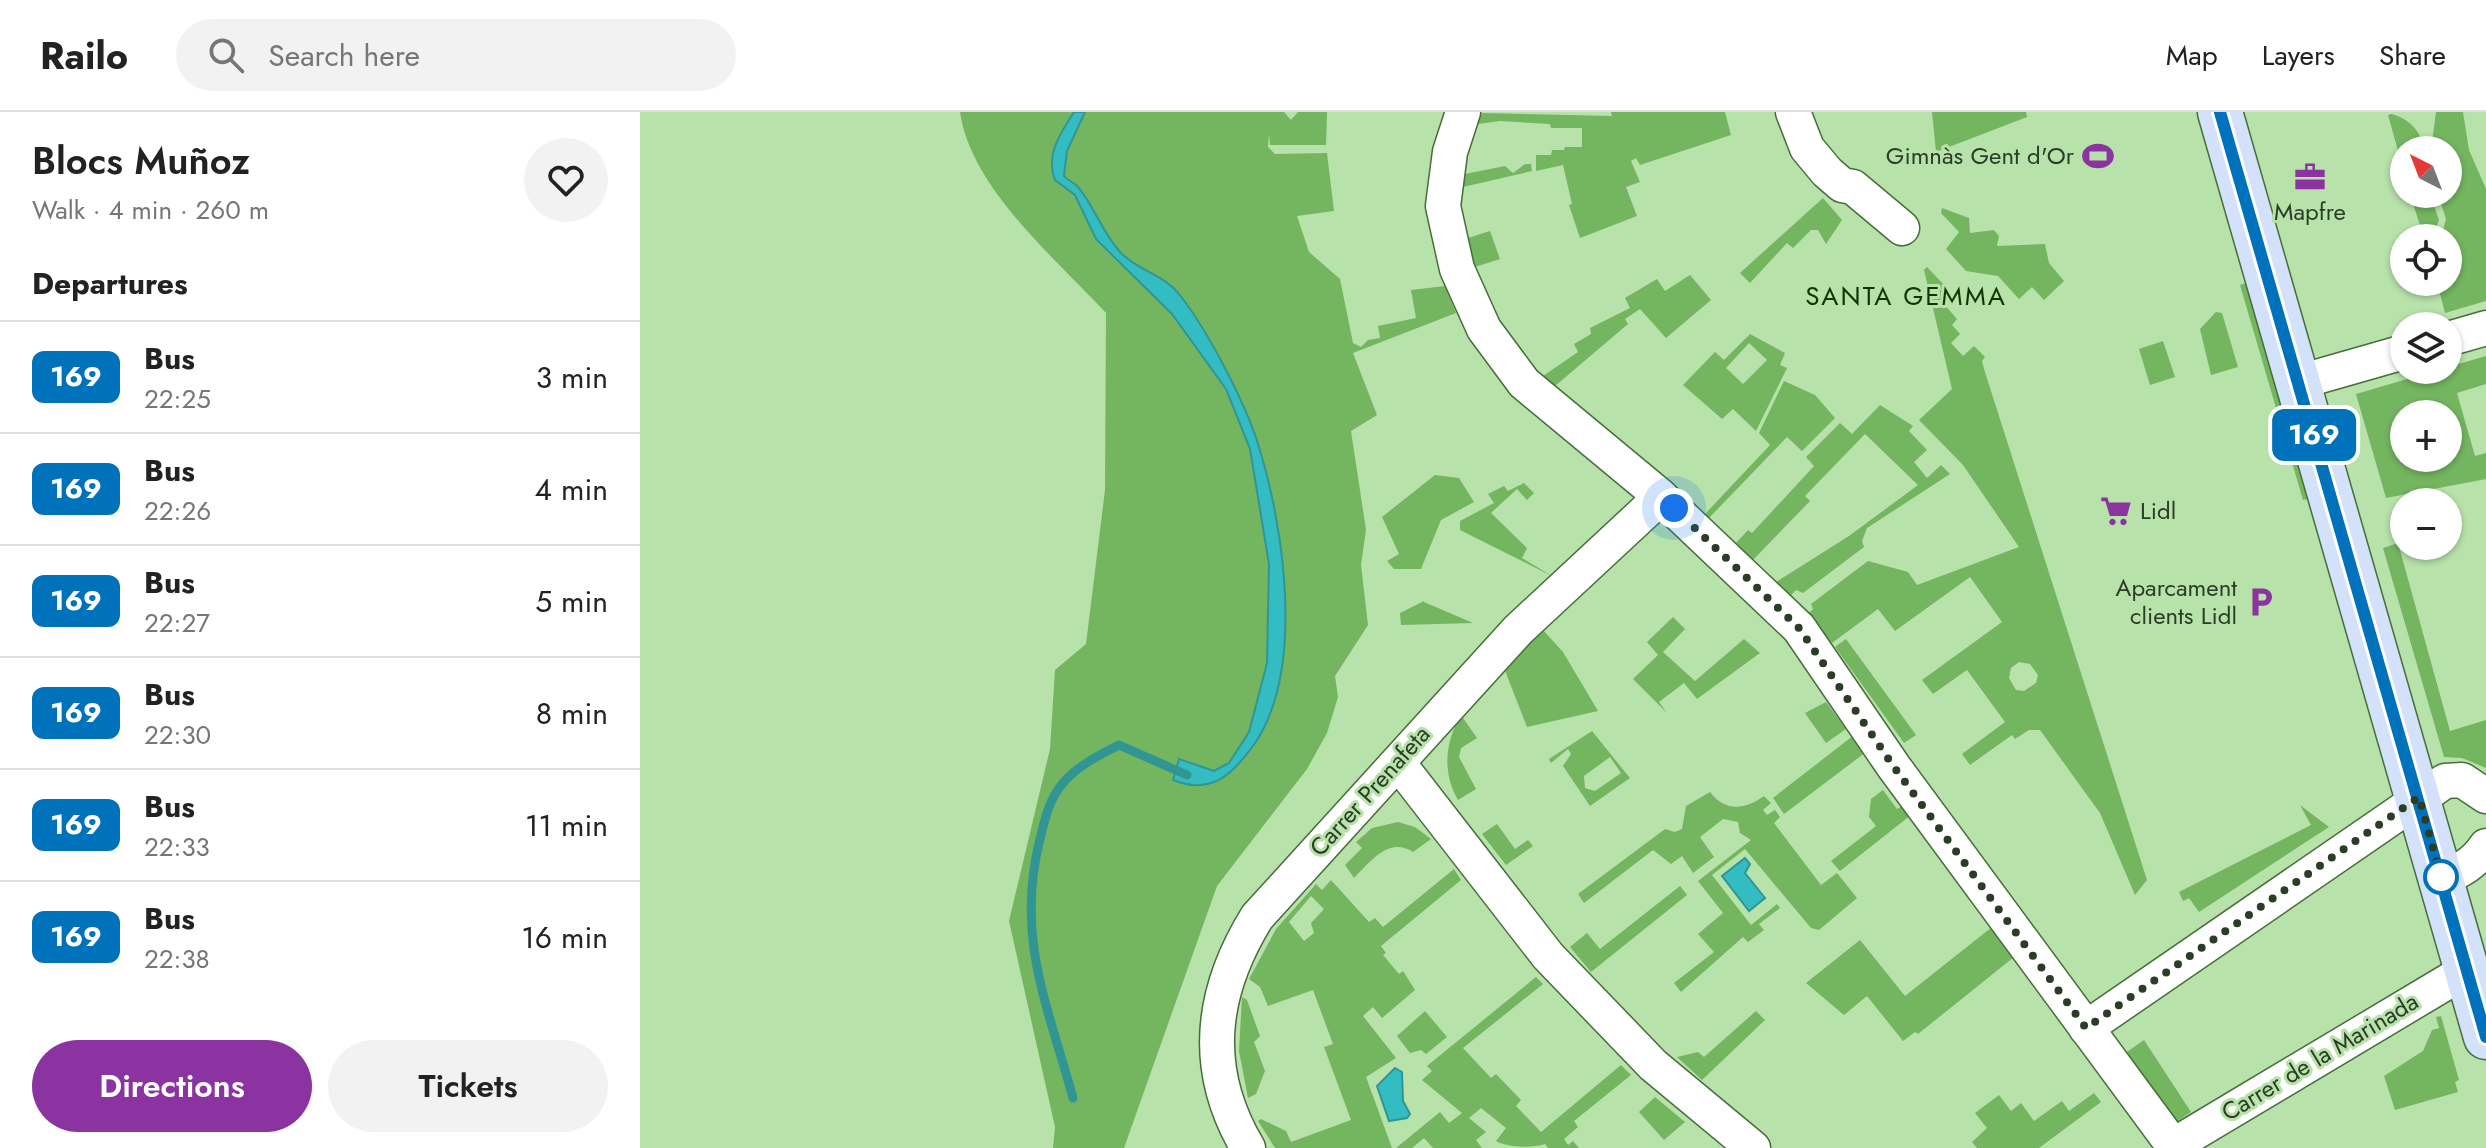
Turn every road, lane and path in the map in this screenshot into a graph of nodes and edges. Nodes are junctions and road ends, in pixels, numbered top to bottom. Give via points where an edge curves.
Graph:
1 (1463, 112) edge
2 (1793, 112) edge
3 (2220, 112) edge
4 (1902, 228) dead end
5 (2486, 328) edge
6 (2462, 335) edge
7 (2390, 356) edge
8 (2299, 382) junction
9 (1661, 497) junction
10 (1399, 764) junction
11 (2486, 796) edge
12 (2419, 797) junction
13 (2486, 846) edge
14 (2441, 879) junction
15 (2467, 970) junction
16 (2086, 1028) junction
17 (2486, 1037) edge
18 (2174, 1147) edge
19 (1248, 1148) edge
20 (1753, 1148) edge

1 - 9 street via 1450,152 1443,206 1457,269 1474,312 1524,383
2 - 4 street via 1807,148 1827,172
3 - 8 main road
5 - 6 street
7 - 8 street
8 - 12 main road
9 - 10 street, Carrer Prenafeta via 1518,630 1438,714
9 - 16 street via 1799,628
10 - 19 street, Carrer Prenafeta via 1257,917 1226,979 1216,1051 1223,1092
10 - 20 street via 1548,956 1653,1065
11 - 12 street via 2451,779
12 - 14 main road
12 - 16 street
13 - 14 street via 2460,872
14 - 15 main road
15 - 17 main road
15 - 18 street, Carrer de la Marinada
16 - 18 street

